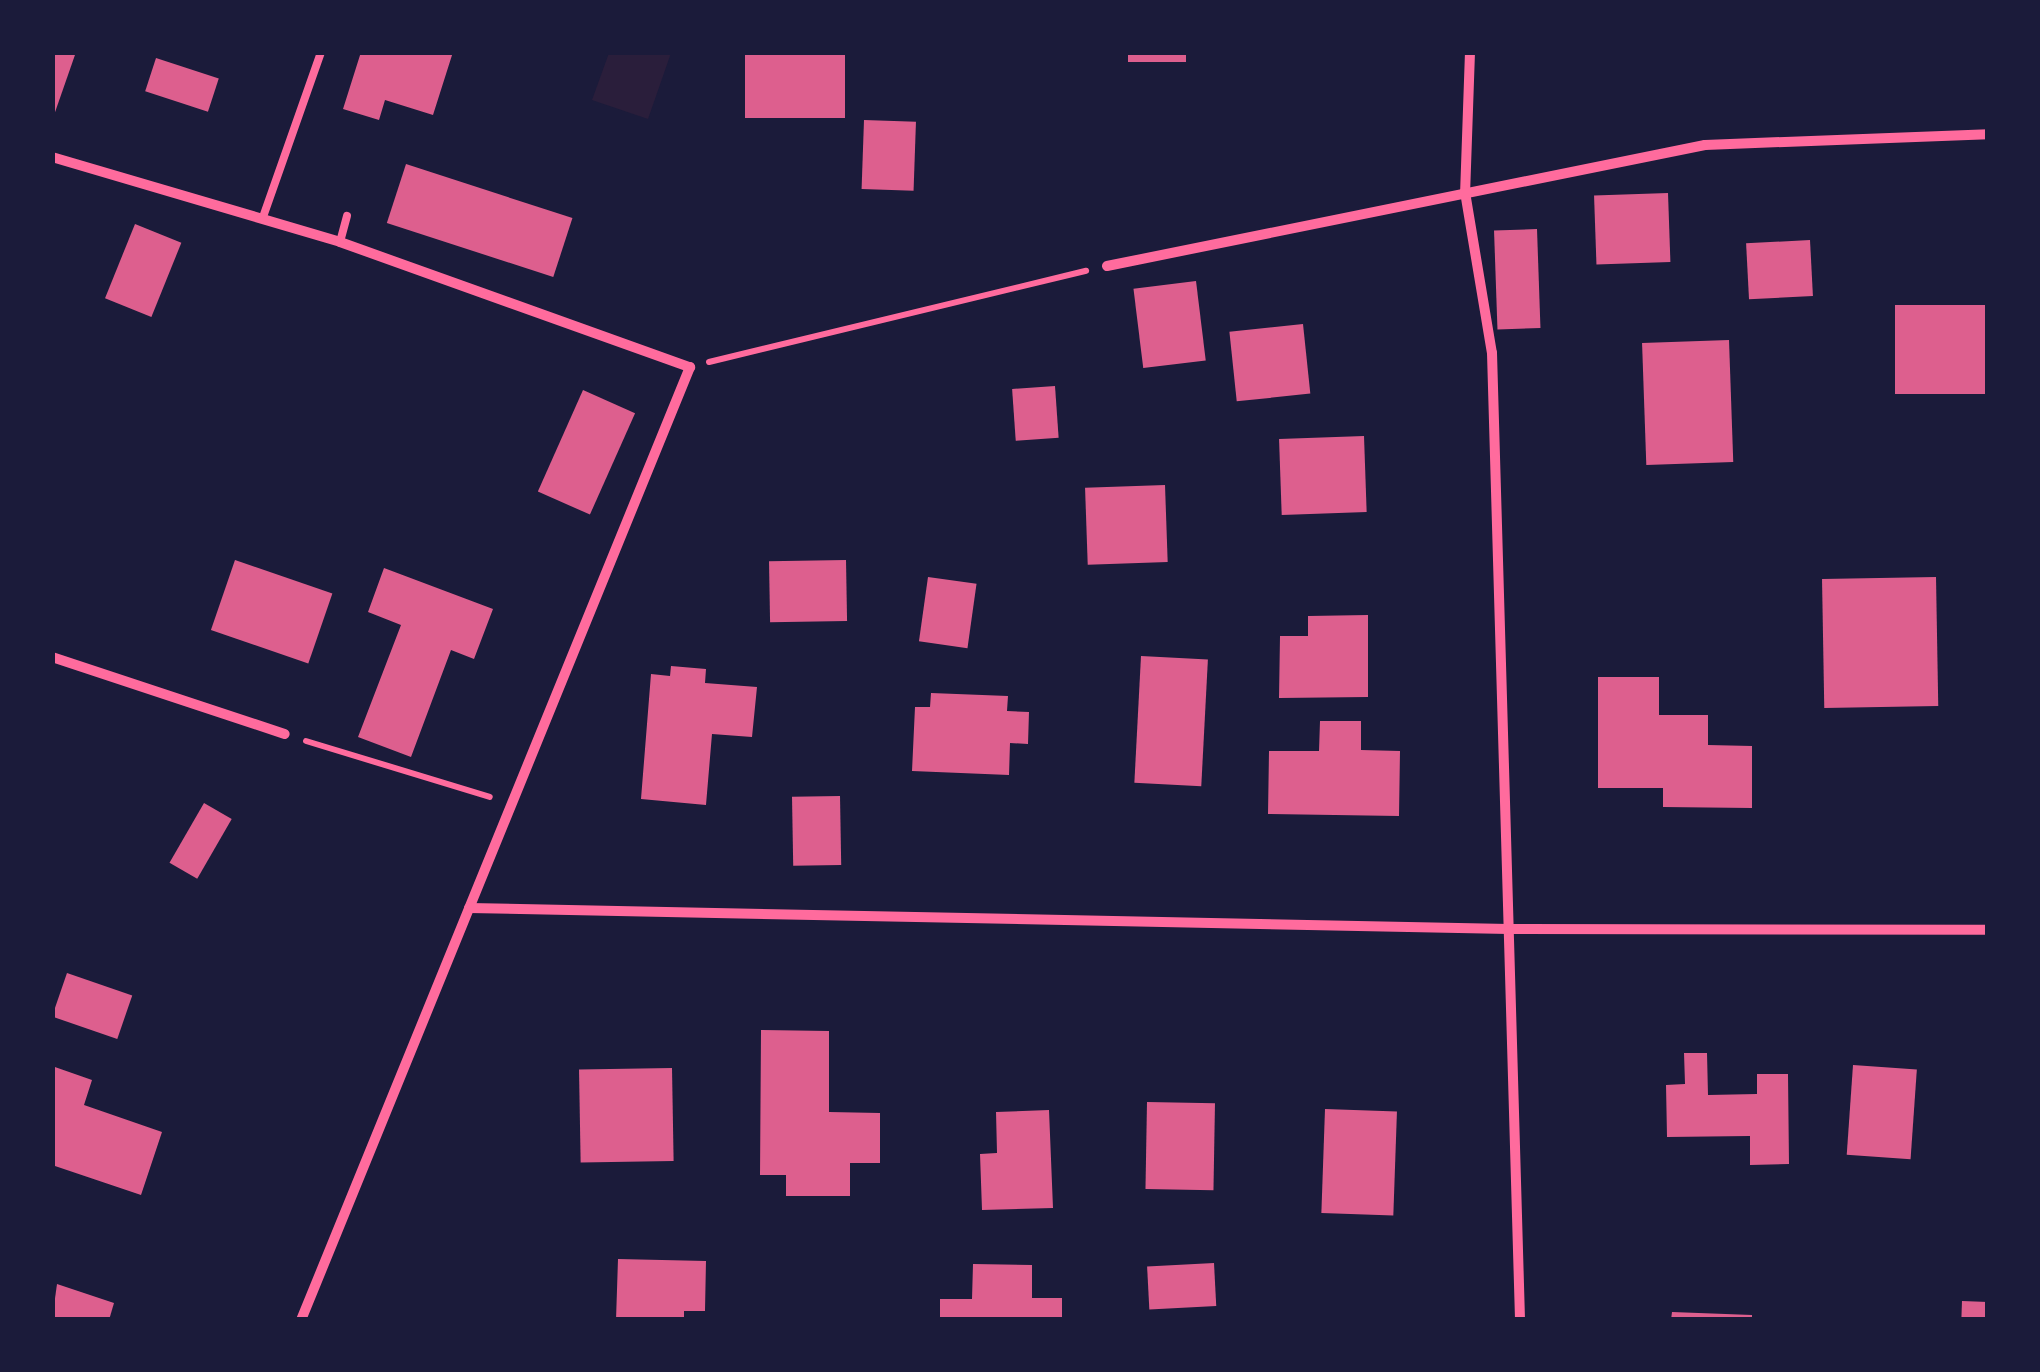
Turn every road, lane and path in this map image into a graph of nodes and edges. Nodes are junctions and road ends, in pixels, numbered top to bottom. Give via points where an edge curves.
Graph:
1 (322, 52) edge
2 (562, 52) edge
3 (590, 52) edge
4 (1470, 52) edge
5 (1988, 134) edge
6 (52, 157) edge
7 (1465, 192) junction
8 (347, 216) dead end
9 (263, 217) junction
10 (340, 242) junction
11 (1106, 266) joint
12 (690, 367) junction
13 (52, 657) edge
14 (285, 734) joint
15 (510, 804) junction
16 (469, 908) junction
17 (1510, 929) junction
18 (1988, 930) edge
19 (301, 1320) edge
20 (1520, 1320) edge

1 - 9 lane
2 - 3 path
4 - 7 street
5 - 7 street via 1705,145
6 - 9 street
7 - 11 street
7 - 17 street via 1492,353
8 - 10 lane
9 - 10 street
10 - 12 street
11 - 12 path
12 - 15 street
13 - 14 street
14 - 15 path
15 - 16 street
16 - 17 street
16 - 19 street
17 - 18 street
17 - 20 street

